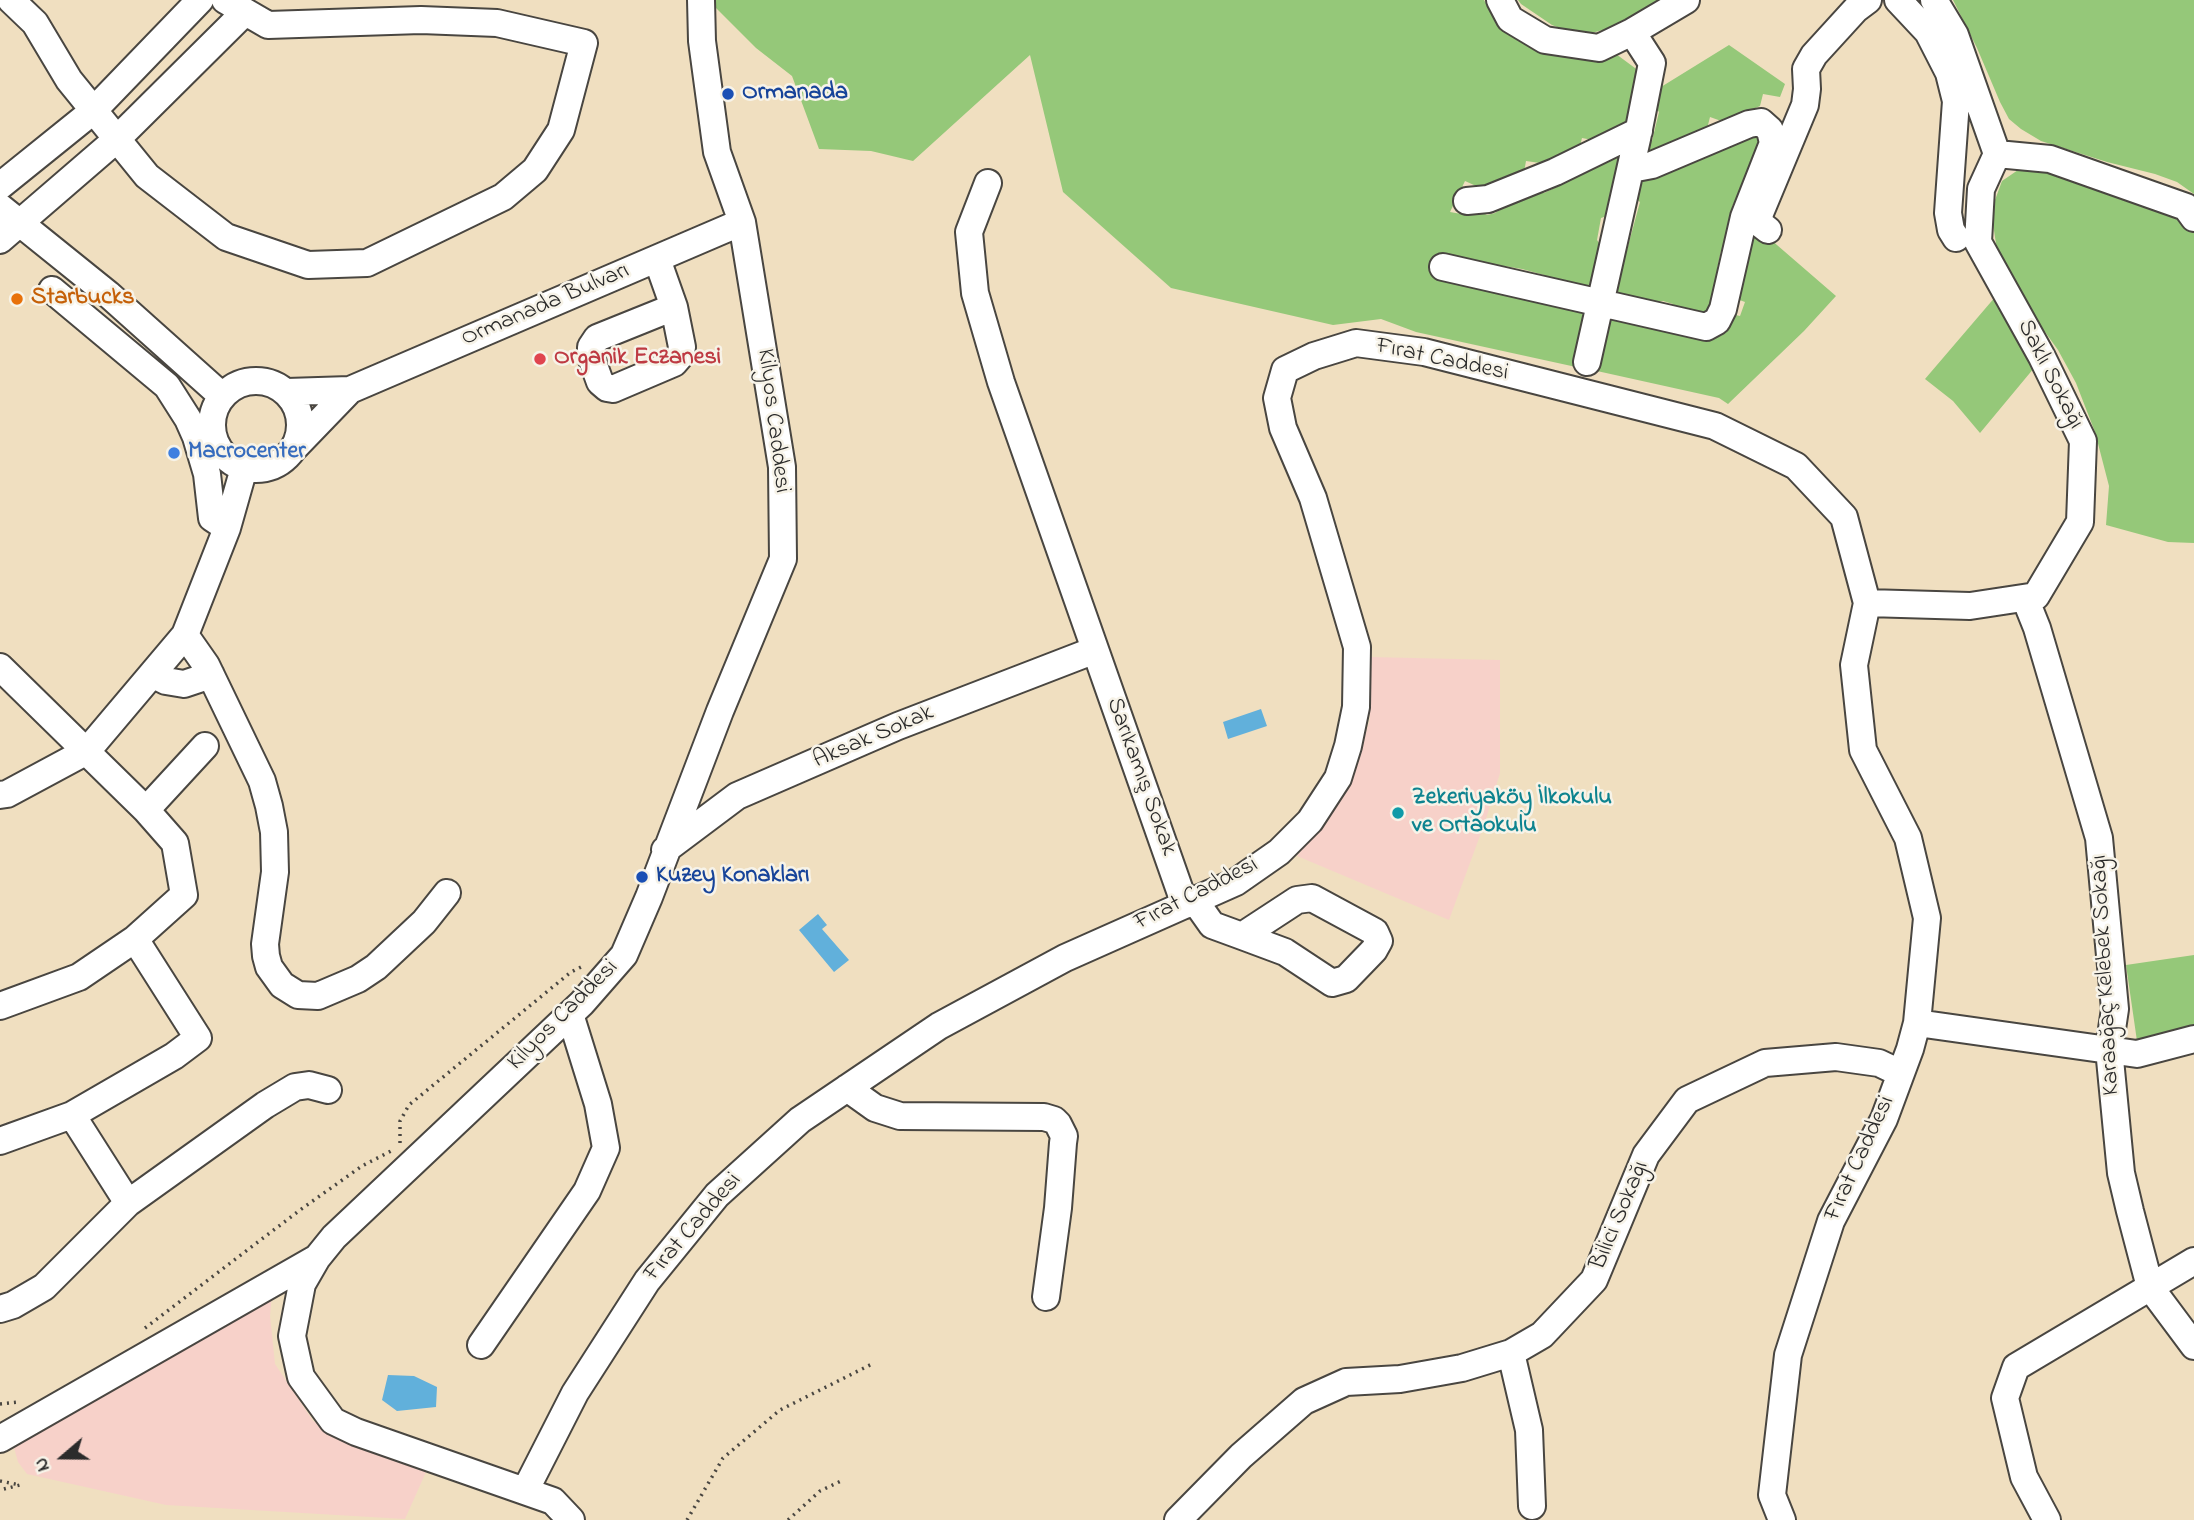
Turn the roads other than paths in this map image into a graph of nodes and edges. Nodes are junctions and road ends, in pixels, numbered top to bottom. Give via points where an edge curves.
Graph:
1 (11, 0) edge
2 (200, 0) edge
3 (701, 0) edge
4 (1500, 0) edge
5 (1686, 0) edge
6 (1868, 0) edge
7 (1898, 0) edge
8 (1934, 0) edge
9 (235, 6) edge
10 (372, 11) edge
11 (1632, 32) junction
12 (93, 111) junction
13 (1639, 131) junction
14 (117, 139) junction
15 (1997, 154) junction
16 (1630, 169) junction
17 (988, 183) dead end
18 (0, 186) edge
19 (1466, 201) dead end
20 (10, 215) edge
21 (2194, 218) edge
22 (742, 222) junction
23 (1768, 230) dead end
24 (1956, 239) dead end
25 (0, 240) edge
26 (657, 259) junction
27 (1443, 267) dead end
28 (52, 290) dead end
29 (1601, 302) junction
30 (674, 307) dead end
31 (1587, 362) dead end
32 (187, 365) junction
33 (167, 386) junction
34 (350, 390) junction
35 (287, 392) junction
36 (222, 396) junction
37 (296, 446) junction
38 (244, 468) junction
39 (227, 528) junction
40 (2025, 598) junction
41 (1867, 603) junction
42 (185, 635) junction
43 (1095, 650) junction
44 (0, 667) edge
45 (152, 674) junction
46 (211, 675) junction
47 (205, 746) dead end
48 (87, 751) junction
49 (0, 795) edge
50 (146, 810) junction
51 (666, 850) junction
52 (447, 893) dead end
53 (1190, 903) junction
54 (1241, 936) junction
55 (135, 939) junction
56 (0, 1006) edge
57 (570, 1014) junction
58 (1917, 1023) junction
59 (2194, 1039) edge
60 (2109, 1049) junction
61 (1900, 1073) junction
62 (847, 1088) junction
63 (328, 1090) dead end
64 (72, 1115) junction
65 (0, 1141) edge
66 (128, 1203) junction
67 (317, 1258) junction
68 (2194, 1261) edge
69 (2150, 1287) junction
70 (1046, 1297) dead end
71 (0, 1309) edge
72 (481, 1345) dead end
73 (2194, 1346) edge
74 (1511, 1353) junction
75 (0, 1439) edge
76 (526, 1492) junction
77 (1532, 1506) dead end
78 (571, 1520) edge
79 (1178, 1520) edge
80 (1782, 1520) edge
81 (2047, 1520) edge

1 - 12 street via 35,23
2 - 12 street
3 - 22 street, Kilyos Caddesi via 717,152
4 - 11 street via 1510,19 1545,40 1599,48
5 - 11 street
6 - 23 street via 1805,69 1805,105 1760,213 1759,223
7 - 24 street via 1928,32 1949,74 1956,101 1948,213
8 - 15 street via 1955,35
9 - 10 street via 268,25
9 - 14 street
10 - 14 street via 421,20 497,23 584,43 561,130 536,170 503,197 367,263 308,265 226,237 148,176
11 - 13 street via 1652,63
12 - 14 street
12 - 18 street
13 - 16 street
13 - 19 street via 1555,172 1488,198
14 - 20 street
15 - 21 street via 2050,159 2186,207
15 - 40 street, Saklı Sokağı via 1981,189 1978,242 2083,441 2080,522 2036,596
16 - 29 street
16 - 29 street via 1652,165 1749,124 1761,122 1770,130 1773,143 1744,217 1717,321 1706,327
17 - 43 street, Sarıkamış Sokak via 969,232 975,293 1001,382
20 - 25 street
20 - 32 street
22 - 26 street, Ormanada Bulvarı
22 - 51 street, Kilyos Caddesi via 782,467 783,559
26 - 30 street
26 - 34 street, Ormanada Bulvarı
27 - 29 street
28 - 33 street
29 - 31 street
32 - 33 street
32 - 36 street
33 - 39 street via 196,438 212,518
34 - 35 street, Ormanada Bulvarı
34 - 37 street, Ormanada Bulvarı
35 - 36 street via 261,380 246,381
35 - 37 street via 300,417
36 - 38 street via 213,415 213,437 220,451
37 - 38 street via 274,466
38 - 39 street
39 - 42 street
40 - 41 street via 1970,606
40 - 60 street, Karaağaç Kelebek Sokağı via 2099,838 2115,1009
41 - 53 street, Fırat Caddesi via 1844,517 1796,466 1715,426 1423,352 1356,344 1314,356 1285,370 1277,398 1283,428 1313,498 1357,647 1356,707 1348,746 1338,778 1310,821 1279,852 1236,882
41 - 58 street, Fırat Caddesi via 1854,665 1863,750 1908,838 1927,918
42 - 45 street
42 - 46 street
43 - 51 street, Aksak Sokak via 898,726 737,796
43 - 53 street, Sarıkamış Sokak
44 - 48 street
45 - 46 street via 184,684
45 - 48 street
46 - 52 street via 262,781 269,806 275,872 265,944 269,967 282,985 298,995 318,996 358,979 424,922
47 - 50 street
48 - 49 street
48 - 50 street
50 - 55 street via 175,843 184,895
51 - 57 street, Kilyos Caddesi via 624,955
53 - 54 street via 1212,925
53 - 62 street, Fırat Caddesi via 1065,958 939,1026
54 - 54 street via 1285,953 1332,983 1346,979 1379,942 1375,932 1312,898 1297,900
55 - 56 street via 79,977
55 - 64 street via 198,1038
57 - 67 street, Kilyos Caddesi
57 - 72 street via 598,1104 606,1148 587,1191
58 - 60 street
58 - 61 street, Fırat Caddesi
59 - 60 street via 2137,1054
60 - 69 street, Karaağaç Kelebek Sokağı via 2121,1173
61 - 74 street, Bilici Sokağı via 1879,1063 1836,1057 1765,1063 1687,1100 1646,1155 1594,1280 1542,1335
61 - 80 street, Fırat Caddesi via 1884,1119 1831,1221 1788,1355 1772,1495
62 - 70 street via 874,1108 900,1116 1044,1117 1058,1124 1064,1136
62 - 76 street, Fırat Caddesi via 800,1121 717,1195 647,1281 575,1393
63 - 66 street via 309,1084 295,1087
64 - 65 street
64 - 66 street
66 - 71 street via 44,1287
67 - 75 street
67 - 76 street, Kilyos Caddesi via 302,1284 292,1336 301,1377 333,1421
68 - 69 street
69 - 73 street, Karaağaç Kelebek Sokağı
69 - 81 street via 2016,1367 2005,1398 2024,1477
74 - 77 street via 1529,1430
74 - 79 street, Bilici Sokağı via 1400,1379 1346,1382 1304,1401
76 - 78 street, Kilyos Caddesi via 553,1501

